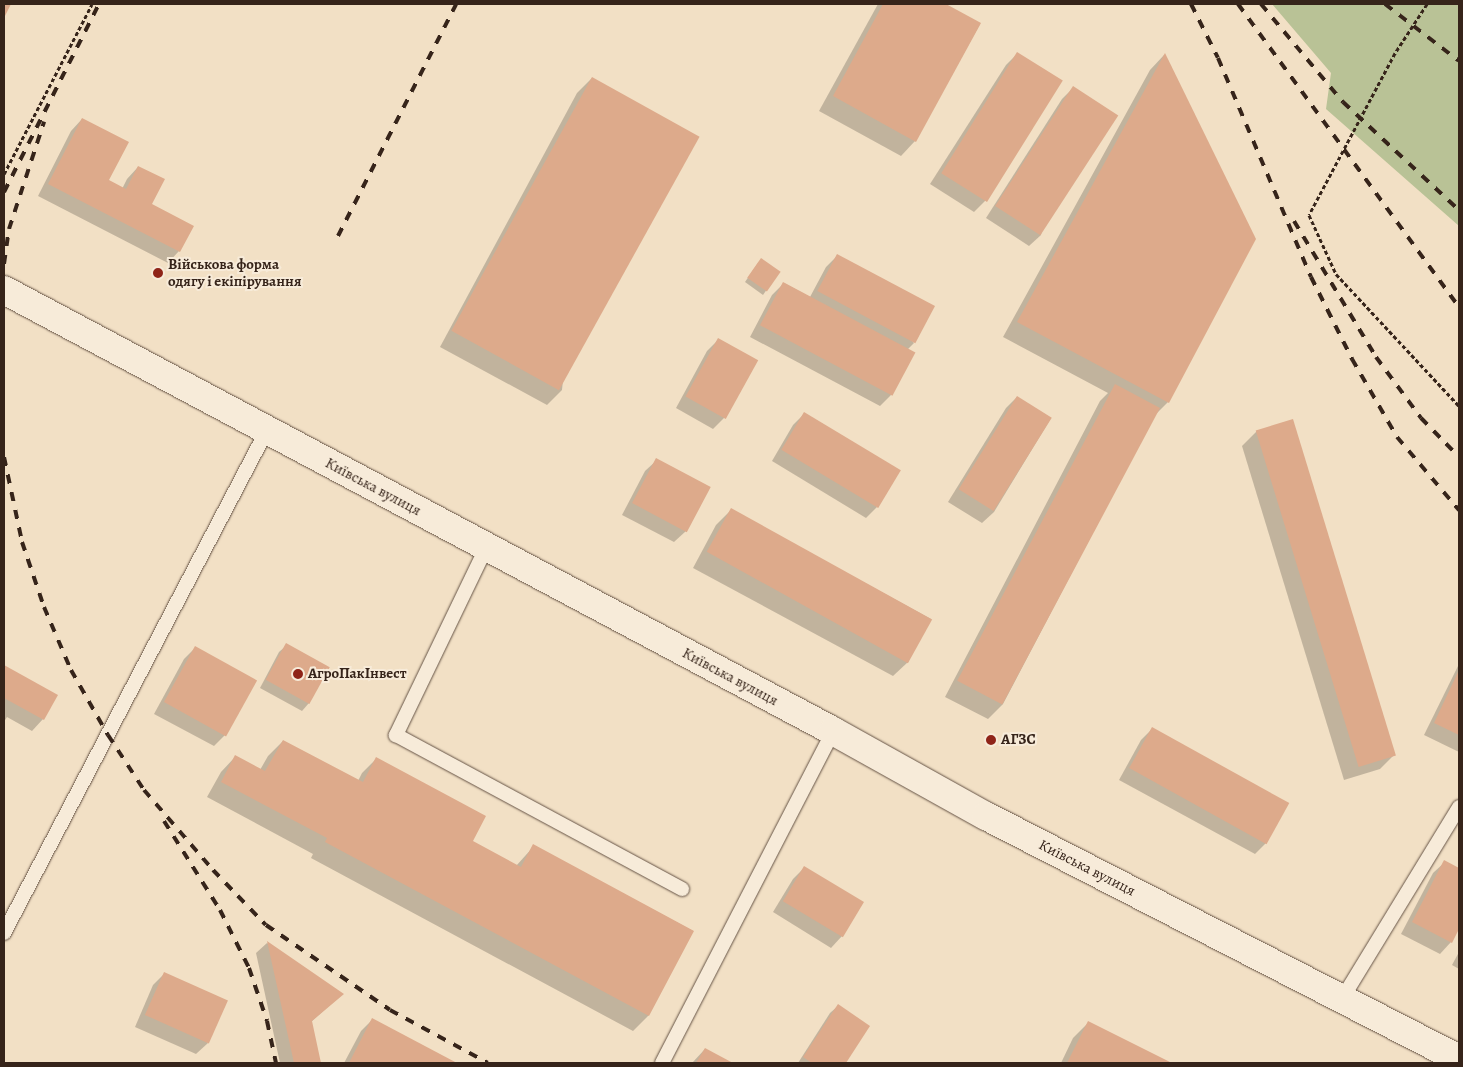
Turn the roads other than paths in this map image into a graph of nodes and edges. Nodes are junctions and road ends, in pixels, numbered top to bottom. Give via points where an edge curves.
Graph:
1 (4, 290) edge
2 (267, 430) junction
3 (486, 548) junction
4 (833, 731) junction
5 (1459, 807) edge
6 (682, 889) dead end
7 (5, 926) edge
8 (1342, 999) junction
9 (1459, 1059) edge
10 (662, 1063) edge

1 - 2 main road, Київська вулиця
2 - 3 main road, Київська вулиця
2 - 7 lane
3 - 4 main road, Київська вулиця
3 - 6 lane via 396,734
4 - 8 main road, Київська вулиця via 986,816
4 - 10 lane
5 - 8 lane
8 - 9 main road, Київська вулиця

